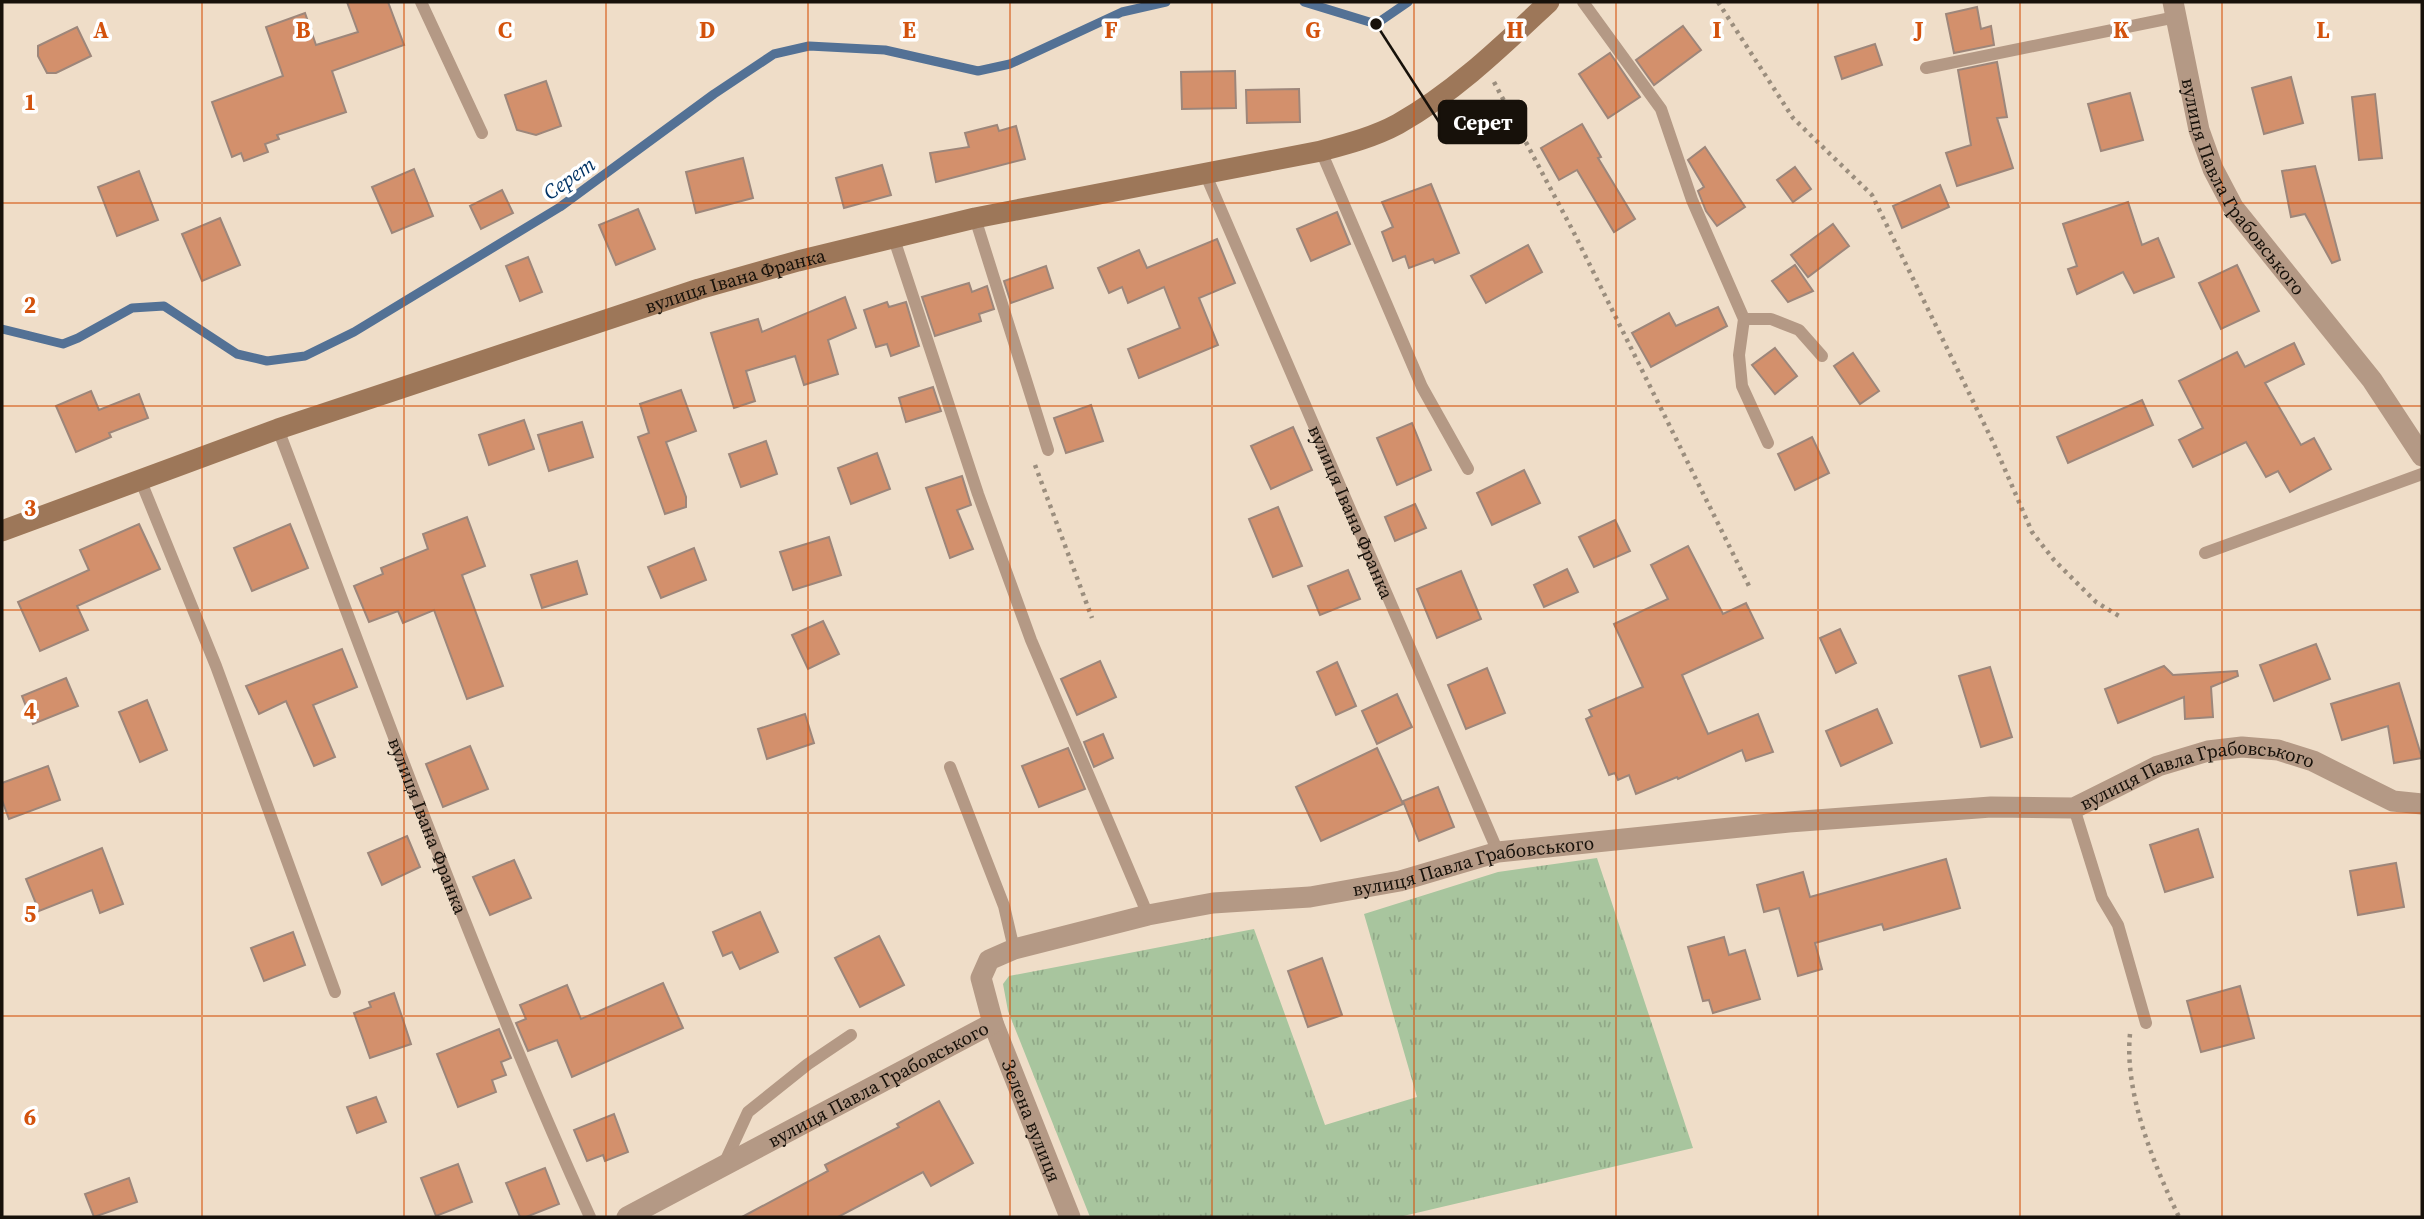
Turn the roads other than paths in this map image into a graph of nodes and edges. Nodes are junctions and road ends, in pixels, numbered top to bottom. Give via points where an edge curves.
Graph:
1 (421, 2) edge
2 (1549, 2) edge
3 (1583, 2) edge
4 (2175, 9) edge
5 (1926, 68) dead end
6 (482, 133) dead end
7 (1321, 151) junction
8 (1205, 173) junction
9 (975, 218) junction
10 (893, 236) junction
11 (1744, 319) junction
12 (1822, 356) dead end
13 (278, 429) junction
14 (1768, 443) dead end
15 (1048, 450) dead end
16 (2422, 456) edge
17 (1468, 469) dead end
18 (2422, 474) edge
19 (140, 480) junction
20 (2, 531) edge
21 (2205, 553) dead end
22 (950, 767) dead end
23 (2422, 803) edge
24 (2074, 808) junction
25 (1498, 852) junction
26 (1148, 915) junction
27 (1013, 949) junction
28 (335, 992) dead end
29 (993, 1023) junction
30 (2146, 1023) road end
31 (851, 1035) dead end
32 (723, 1167) junction
33 (590, 1217) edge
34 (627, 1217) edge
35 (1070, 1217) edge

1 - 6 lane
2 - 7 main road, вулиця Івана Франка via 1483,63 1398,123
3 - 11 lane via 1661,108 1692,200
4 - 5 lane
4 - 16 street, вулиця Павла Грабовського via 2199,130 2234,208 2371,380
7 - 8 main road, вулиця Івана Франка
7 - 17 lane via 1422,387
8 - 9 main road, вулиця Івана Франка
8 - 25 lane, вулиця Івана Франка
9 - 10 main road, вулиця Івана Франка
9 - 15 lane
10 - 13 main road, вулиця Івана Франка via 699,289
10 - 26 lane via 1031,640
11 - 12 lane via 1770,319 1799,330
11 - 14 lane via 1739,355 1742,386
13 - 19 main road, вулиця Івана Франка
13 - 33 lane, вулиця Івана Франка via 419,801 535,1093
18 - 21 lane
19 - 20 main road, вулиця Івана Франка
19 - 28 lane via 216,666
22 - 27 lane via 1004,906
23 - 24 street, вулиця Павла Грабовського via 2393,801 2313,761 2278,750 2242,747 2208,751 2158,766
24 - 25 street, вулиця Павла Грабовського via 1991,807 1803,821
24 - 30 lane via 2102,898 2118,925
25 - 26 street, вулиця Павла Грабовського via 1400,881 1310,897 1213,903
26 - 27 street, вулиця Павла Грабовського
27 - 29 street, вулиця Павла Грабовського via 989,960 981,978
29 - 32 street, вулиця Павла Грабовського
29 - 35 street, Зелена вулиця
31 - 32 lane via 748,1112
32 - 34 street, вулиця Павла Грабовського

